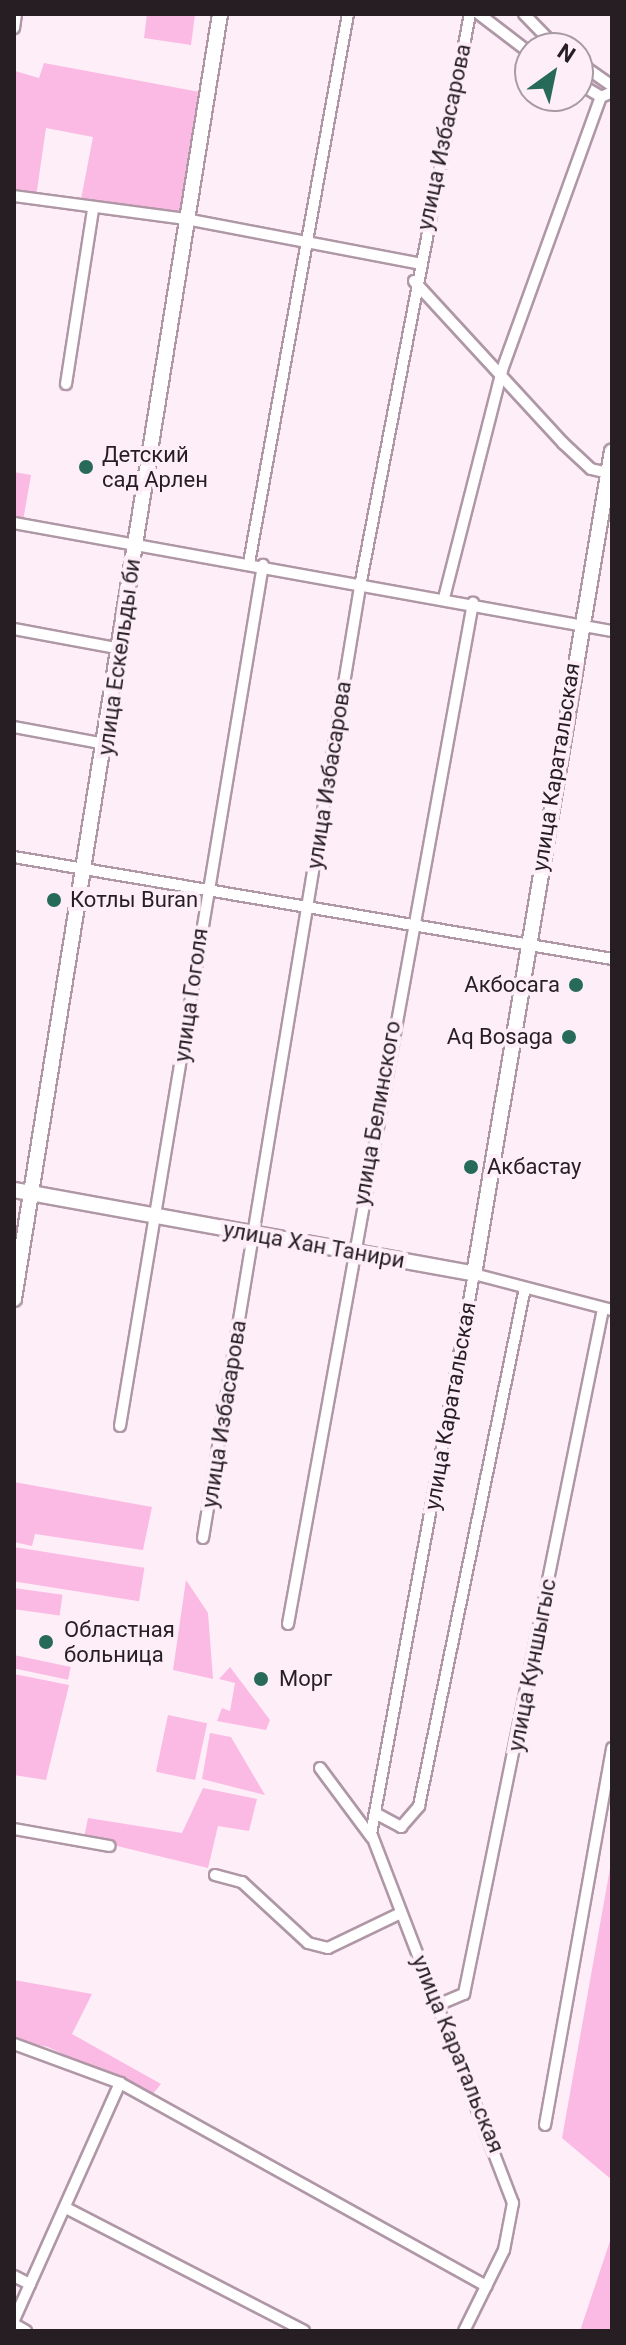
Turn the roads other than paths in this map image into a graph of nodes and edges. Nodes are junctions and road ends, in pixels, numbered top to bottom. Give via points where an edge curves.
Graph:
1 (16, 14) edge
2 (220, 14) edge
3 (348, 14) edge
4 (470, 14) edge
5 (479, 14) edge
6 (524, 14) edge
7 (14, 28) edge
8 (541, 32) edge
9 (514, 41) edge
10 (594, 73) edge
11 (612, 86) edge
12 (612, 92) edge
13 (594, 93) edge
14 (601, 97) junction
15 (14, 196) edge
16 (93, 209) junction
17 (186, 219) junction
18 (311, 241) junction
19 (417, 263) junction
20 (414, 281) junction
21 (502, 370) junction
22 (66, 384) dead end
23 (612, 451) edge
24 (608, 473) junction
25 (14, 523) edge
26 (135, 544) junction
27 (249, 563) junction
28 (263, 565) junction
29 (361, 581) junction
30 (444, 598) junction
31 (473, 603) junction
32 (579, 625) junction
33 (14, 629) edge
34 (612, 631) edge
35 (122, 649) junction
36 (14, 727) edge
37 (106, 744) junction
38 (14, 857) edge
39 (83, 868) junction
40 (206, 889) junction
41 (308, 906) junction
42 (410, 928) junction
43 (527, 946) junction
44 (612, 959) edge
45 (14, 1190) edge
46 (31, 1193) junction
47 (158, 1217) junction
48 (254, 1235) junction
49 (352, 1252) junction
50 (474, 1274) junction
51 (525, 1288) junction
52 (14, 1299) edge
53 (608, 1310) edge
54 (120, 1426) dead end
55 (203, 1538) dead end
56 (288, 1624) dead end
57 (612, 1748) edge
58 (320, 1768) dead end
59 (375, 1813) junction
60 (14, 1829) edge
61 (372, 1838) junction
62 (109, 1846) dead end
63 (215, 1875) dead end
64 (399, 1914) junction
65 (440, 2004) junction
66 (14, 2044) edge
67 (120, 2083) junction
68 (545, 2125) dead end
69 (66, 2208) junction
70 (14, 2276) edge
71 (30, 2284) junction
72 (486, 2286) junction
73 (14, 2322) edge
74 (26, 2331) edge
75 (304, 2331) edge
76 (464, 2331) edge

1 - 7 street
2 - 17 street, улица Ескельды би
3 - 18 street
4 - 19 street, улица Избасарова
5 - 9 street
6 - 8 street
10 - 11 street
12 - 14 street
13 - 14 street
14 - 21 street
15 - 16 street
16 - 17 street
16 - 22 street
17 - 18 street
17 - 26 street, улица Ескельды би
18 - 19 street
18 - 27 street
19 - 20 street, улица Избасарова
20 - 21 street
20 - 29 street, улица Избасарова
21 - 24 street via 563,443 591,469
21 - 30 street
23 - 24 street, улица Каратальская
24 - 32 street, улица Каратальская
25 - 26 street
26 - 27 street
26 - 35 street, улица Ескельды би
27 - 28 street
28 - 29 street
28 - 40 street, улица Гоголя
29 - 30 street
29 - 41 street, улица Избасарова
30 - 31 street
31 - 32 street
31 - 42 street, улица Белинского
32 - 34 street
32 - 43 street, улица Каратальская
33 - 35 street
35 - 37 street, улица Ескельды би
36 - 37 street
37 - 39 street, улица Ескельды би
38 - 39 street
39 - 40 street
39 - 46 street, улица Ескельды би
40 - 41 street
40 - 47 street, улица Гоголя
41 - 42 street
41 - 48 street, улица Избасарова
42 - 43 street
42 - 49 street, улица Белинского
43 - 44 street
43 - 50 street, улица Каратальская
45 - 46 street, улица Хан Танири
46 - 47 street, улица Хан Танири
46 - 52 street, улица Ескельды би
47 - 48 street, улица Хан Танири
47 - 54 street, улица Гоголя
48 - 49 street, улица Хан Танири
48 - 55 street, улица Избасарова
49 - 50 street, улица Хан Танири
49 - 56 street, улица Белинского
50 - 51 street, улица Хан Танири
50 - 59 street, улица Каратальская
51 - 53 street, улица Хан Танири
51 - 59 street via 419,1806 401,1827
53 - 65 street, улица Куншыгыс via 464,1994
57 - 68 street
58 - 61 street
59 - 61 street, улица Каратальская
60 - 62 street
61 - 64 street, улица Каратальская
63 - 64 street via 242,1882 308,1943 328,1948
64 - 65 street, улица Каратальская
65 - 72 street, улица Каратальская via 513,2203 512,2228
66 - 67 street
67 - 69 street
67 - 72 street
69 - 71 street
69 - 75 street
70 - 71 street
71 - 73 street
72 - 76 street, улица Каратальская
73 - 74 street

